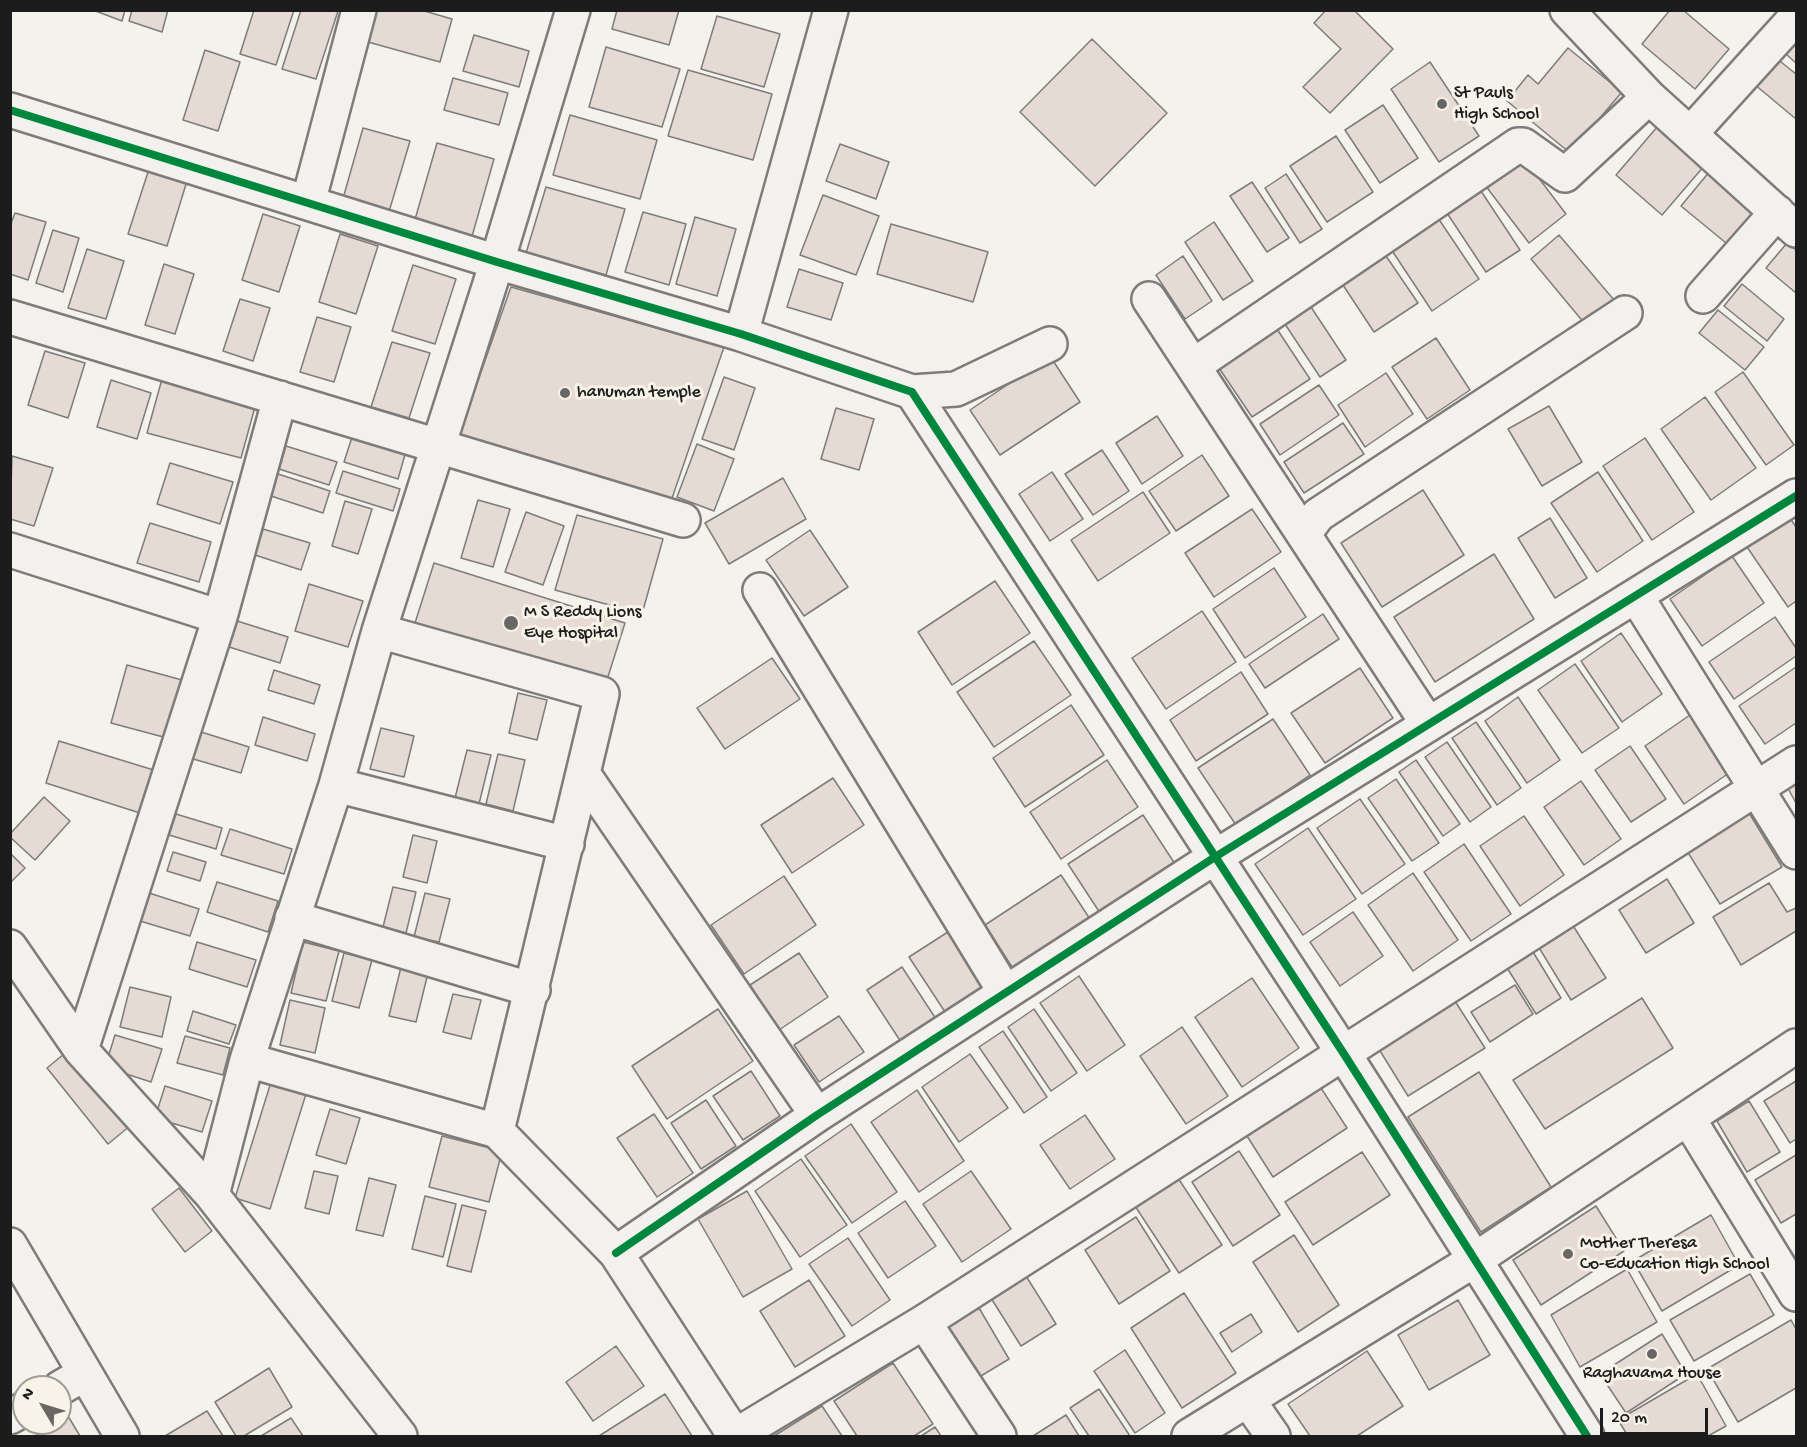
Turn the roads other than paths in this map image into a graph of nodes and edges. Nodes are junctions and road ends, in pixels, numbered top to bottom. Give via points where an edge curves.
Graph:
1 (358, 10) edge
2 (573, 10) edge
3 (831, 10) edge
4 (1567, 10) edge
5 (1797, 17) edge
6 (1649, 97) junction
7 (10, 110) edge
8 (1690, 134) junction
9 (308, 203) junction
10 (1787, 221) edge
11 (497, 262) junction
12 (1703, 296) dead end
13 (1149, 299) dead end
14 (1625, 313) dead end
15 (10, 317) edge
16 (741, 334) junction
17 (1050, 344) dead end
18 (1193, 366) junction
19 (912, 392) junction
20 (280, 398) junction
21 (438, 446) junction
22 (1797, 496) edge
23 (683, 520) dead end
24 (1304, 534) junction
25 (10, 550) edge
26 (760, 590) dead end
27 (1636, 596) junction
28 (220, 617) junction
29 (379, 631) junction
30 (1428, 724) junction
31 (1797, 763) edge
32 (584, 775) junction
33 (336, 785) junction
34 (1757, 789) junction
35 (567, 844) junction
36 (1797, 852) edge
37 (1215, 856) junction
38 (292, 918) junction
39 (10, 947) edge
40 (533, 990) junction
41 (1005, 993) junction
42 (1797, 1046) edge
43 (81, 1050) junction
44 (1344, 1053) junction
45 (247, 1060) junction
46 (817, 1115) junction
47 (1688, 1118) junction
48 (497, 1131) junction
49 (212, 1195) junction
50 (10, 1245) edge
51 (616, 1253) junction
52 (1476, 1259) junction
53 (1797, 1294) edge
54 (924, 1322) junction
55 (69, 1375) edge
56 (72, 1381) edge
57 (1248, 1400) junction
58 (122, 1437) edge
59 (400, 1437) edge
60 (735, 1437) edge
61 (999, 1437) edge
62 (1189, 1437) edge
63 (1273, 1437) edge
64 (1587, 1437) edge

1 - 9 street
2 - 11 street
3 - 16 street
4 - 6 street
5 - 8 street
6 - 8 street
6 - 18 street via 1565,176 1518,145
7 - 9 street
8 - 10 street
9 - 11 street
10 - 12 street
11 - 16 street
11 - 21 street
13 - 18 street
14 - 24 street via 1318,515
15 - 20 street
16 - 19 street
17 - 19 street via 956,389
18 - 24 street
19 - 37 street
20 - 21 street
20 - 28 street
21 - 23 street
21 - 29 street
22 - 27 street
24 - 30 street
25 - 28 street
26 - 41 street
27 - 30 street
27 - 34 street
28 - 43 street
29 - 32 street via 602,694
29 - 33 street
30 - 37 street
31 - 34 street
32 - 35 street
32 - 46 street
33 - 35 street
33 - 38 street
34 - 36 street
34 - 44 street
35 - 40 street
37 - 41 street
37 - 44 street
38 - 40 street
38 - 45 street
39 - 43 street
40 - 48 street
41 - 46 street
42 - 47 street
43 - 49 street
44 - 52 street
44 - 54 street
45 - 48 street
45 - 49 street
46 - 51 street
47 - 52 street
47 - 53 street
48 - 51 street
49 - 59 street
50 - 55 street
51 - 60 street
52 - 57 street
52 - 64 street
54 - 60 street
54 - 61 street
56 - 58 street
57 - 62 street
57 - 63 street

